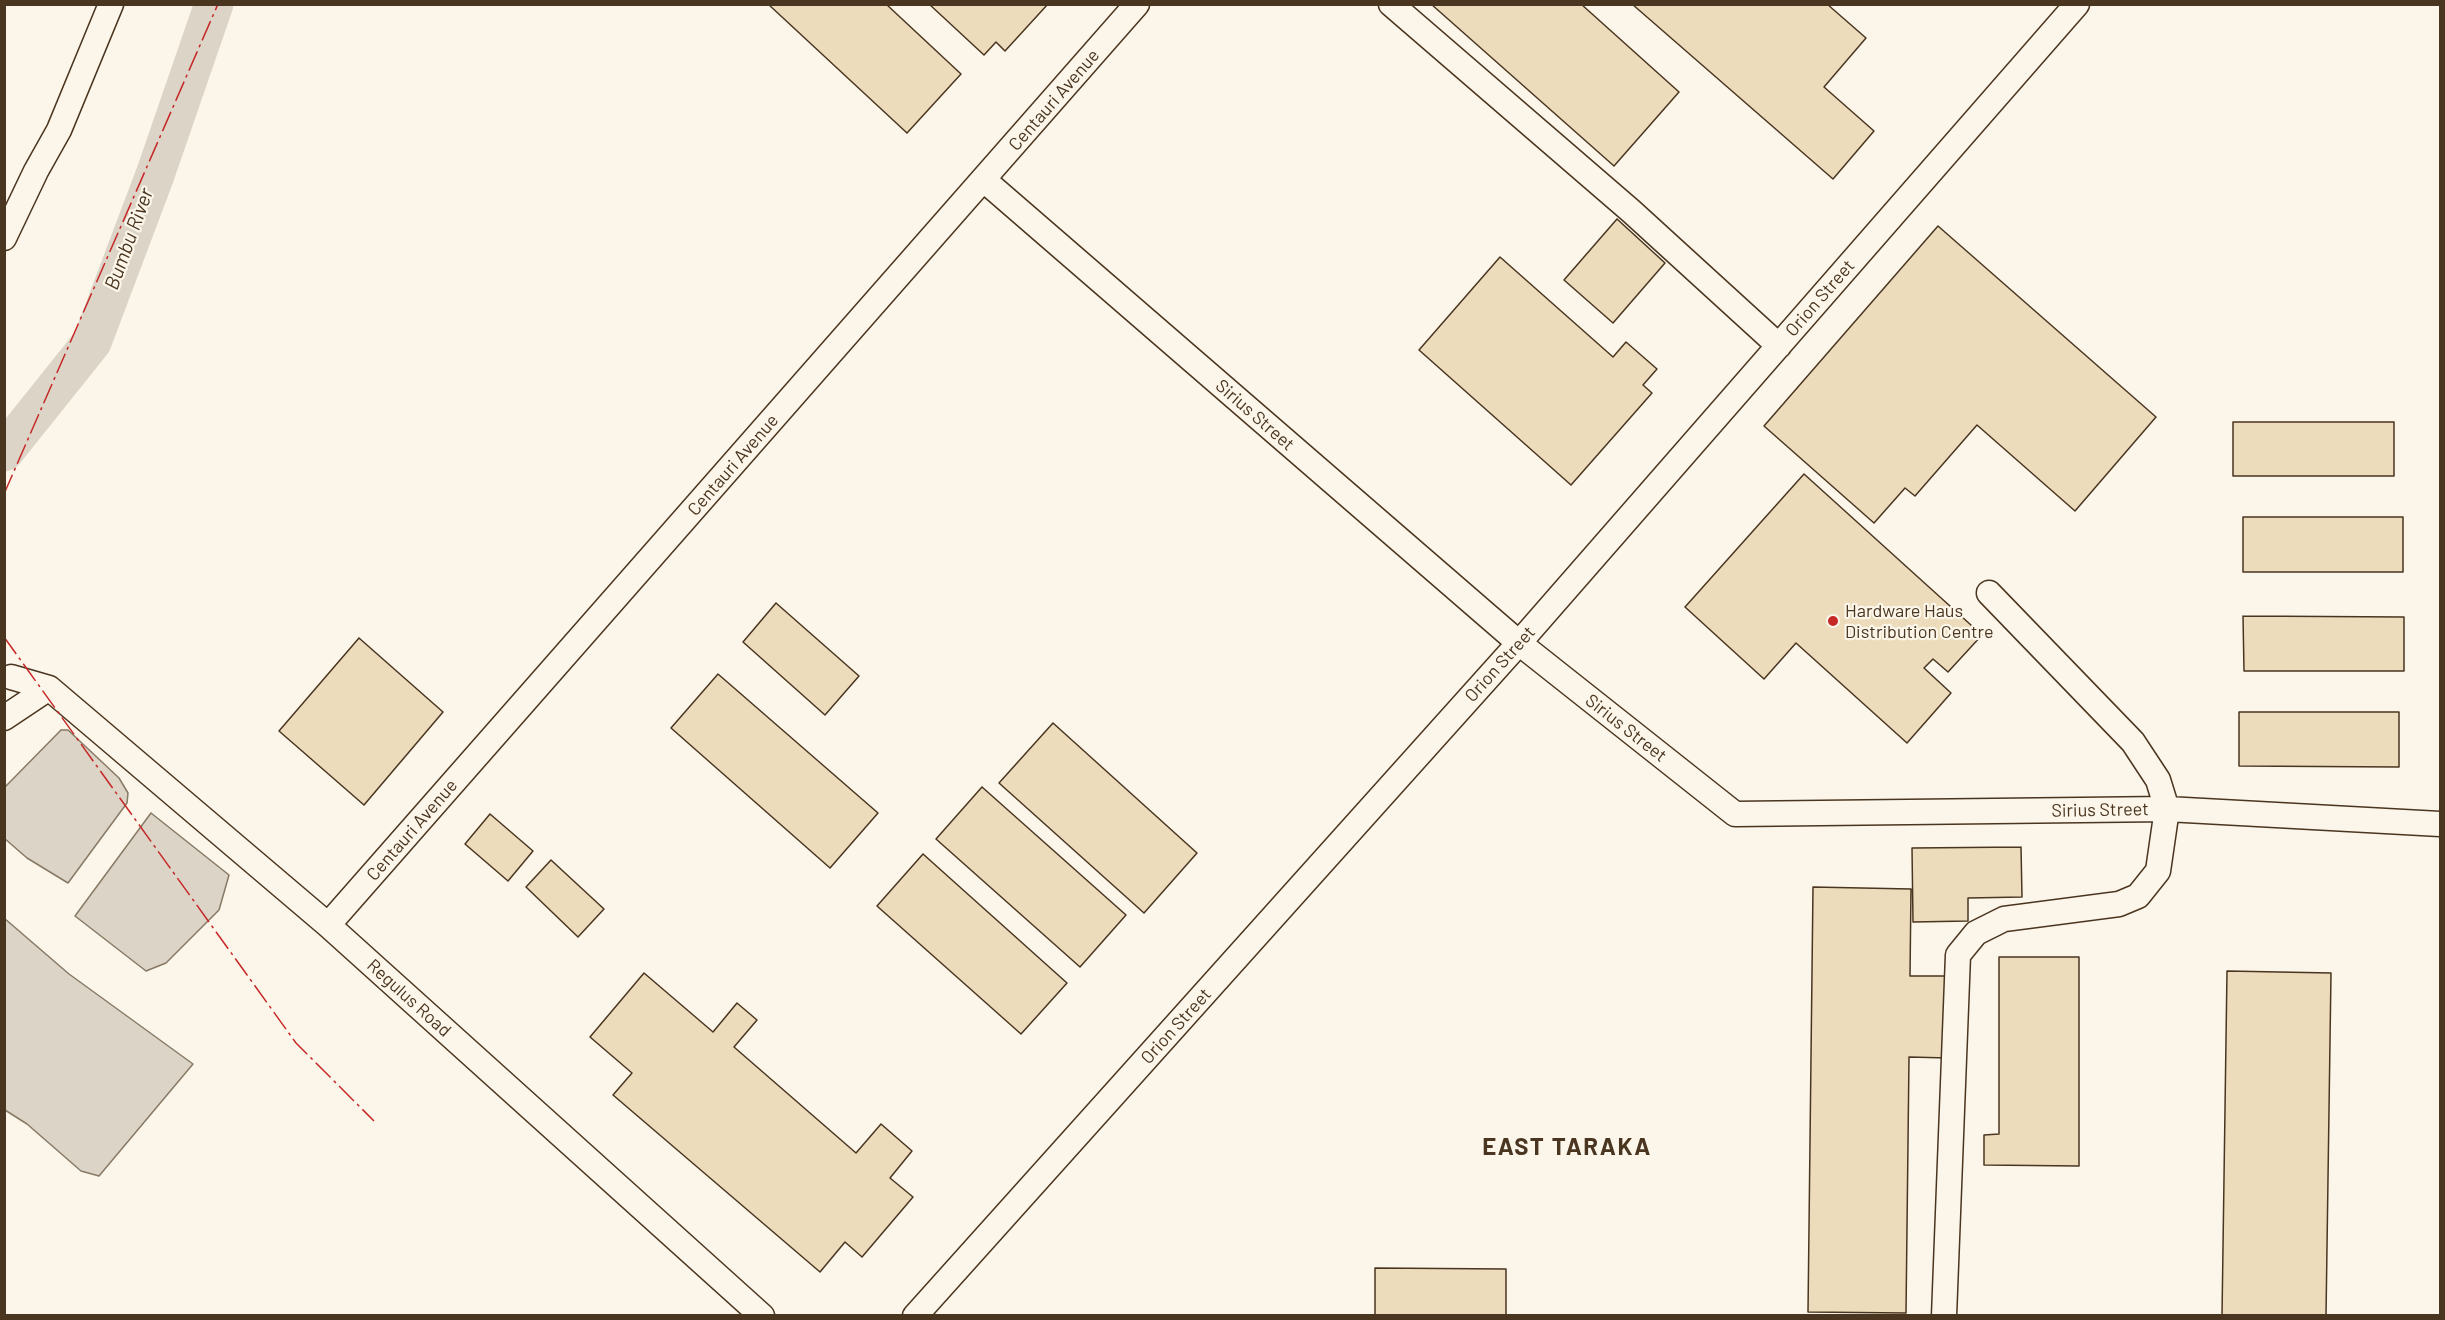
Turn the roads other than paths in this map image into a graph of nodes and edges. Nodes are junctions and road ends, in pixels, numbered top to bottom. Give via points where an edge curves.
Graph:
1 (111, 4) edge
2 (1137, 4) edge
3 (1391, 4) edge
4 (2077, 4) edge
5 (984, 180) junction
6 (4, 238) edge
7 (1779, 345) junction
8 (1989, 594) dead end
9 (1519, 643) junction
10 (11, 677) dead end
11 (49, 688) junction
12 (4, 718) edge
13 (2166, 809) junction
14 (2440, 824) edge
15 (328, 925) junction
16 (762, 1316) edge
17 (915, 1316) edge
18 (1944, 1316) edge

1 - 6 street via 59,130
2 - 5 street, Centauri Avenue
3 - 7 street
4 - 7 street, Orion Street
5 - 9 street, Sirius Street
5 - 15 street, Centauri Avenue
7 - 9 street, Orion Street
8 - 13 street via 2133,742 2158,780
9 - 13 street, Sirius Street via 1735,814
9 - 17 street, Orion Street
10 - 11 street
11 - 12 street
11 - 15 street, Regulus Road
13 - 14 street, Sirius Street
13 - 18 street via 2158,871 2138,896 2119,904 2004,919 1976,933 1958,955
15 - 16 street, Regulus Road

